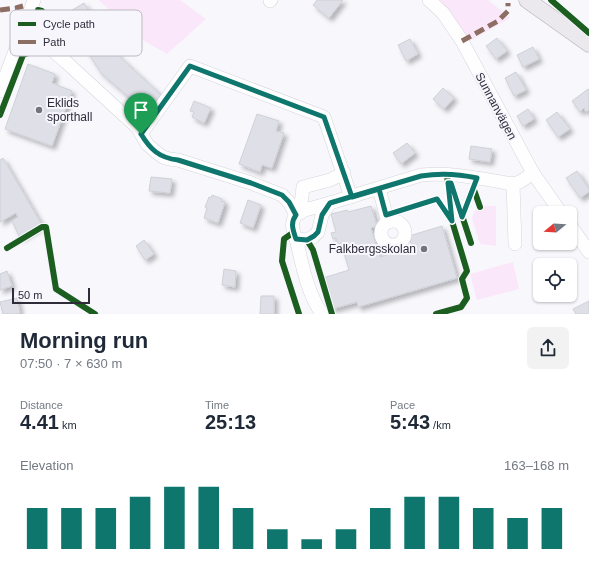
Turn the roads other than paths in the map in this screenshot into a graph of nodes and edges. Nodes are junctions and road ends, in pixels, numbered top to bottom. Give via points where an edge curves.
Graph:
1 (34, 0) edge
2 (429, 0) edge
3 (530, 1) edge
4 (30, 10) edge
5 (589, 44) edge
6 (13, 56) edge
7 (59, 56) edge
8 (0, 91) edge
9 (141, 134) junction
10 (344, 173) junction
11 (533, 173) junction
12 (513, 184) junction
13 (379, 189) junction
14 (352, 197) junction
15 (330, 203) junction
16 (556, 206) edge
17 (298, 214) junction
18 (388, 222) dead end
19 (577, 235) edge
20 (296, 239) junction
21 (516, 244) dead end
22 (589, 252) edge
23 (322, 314) edge

1 - 4 street
2 - 11 street, Sunnanvägen via 443,14 462,41
3 - 5 main road
6 - 8 street
7 - 9 street via 138,128
9 - 10 street via 190,66 324,117
9 - 17 street via 147,144 163,157 251,183 282,195
10 - 14 street
10 - 17 street via 330,180 303,186
11 - 12 street
11 - 16 street, Sunnanvägen
12 - 13 street via 466,176 431,174
12 - 21 street
13 - 14 street
13 - 18 street
14 - 15 street
15 - 17 street
15 - 20 street via 322,215 318,232 307,240
17 - 20 street via 292,225
19 - 22 street
20 - 23 street via 308,285

